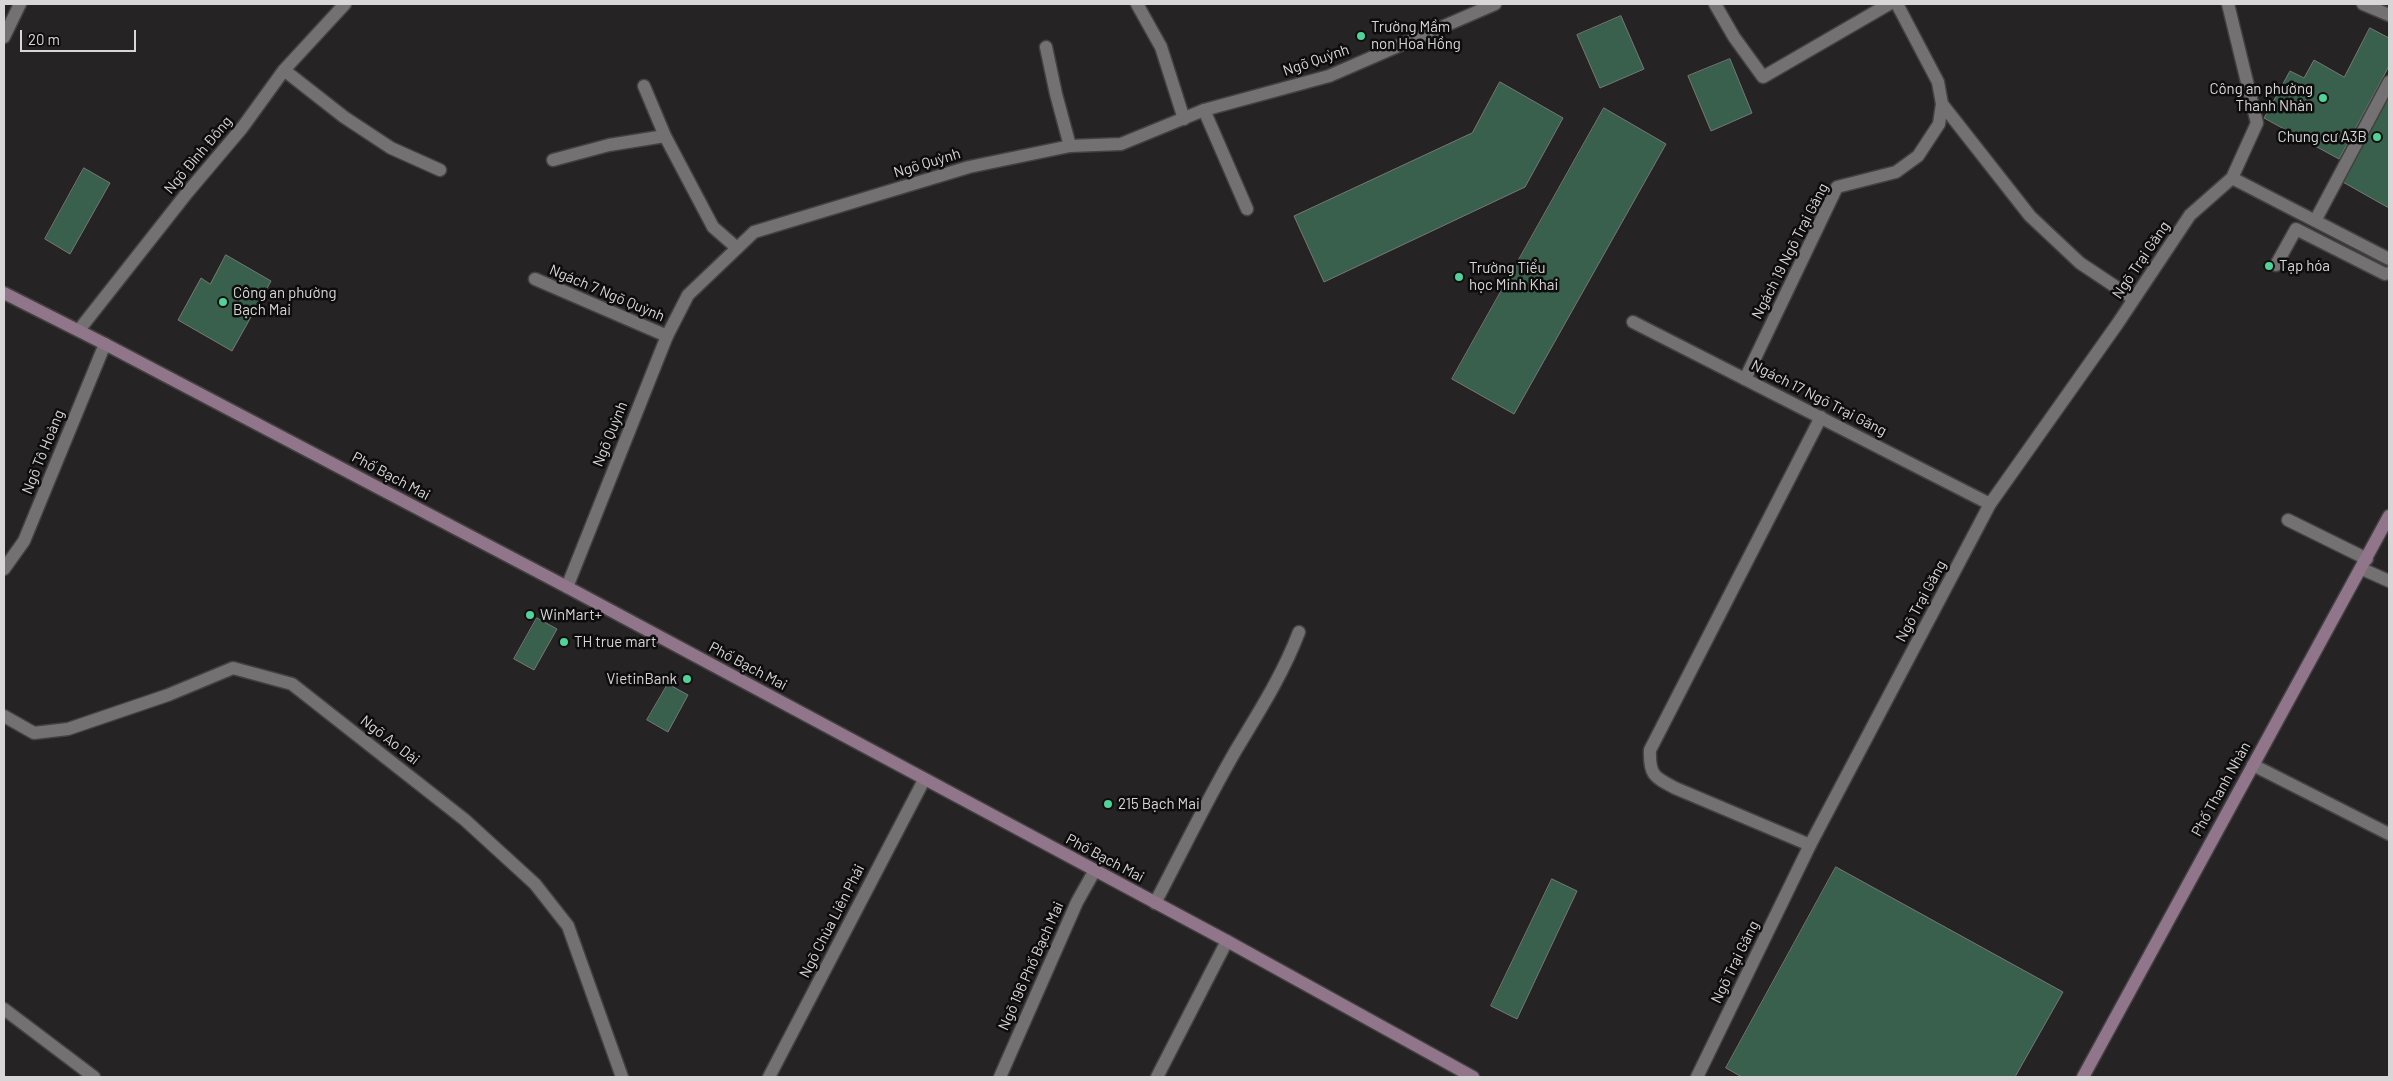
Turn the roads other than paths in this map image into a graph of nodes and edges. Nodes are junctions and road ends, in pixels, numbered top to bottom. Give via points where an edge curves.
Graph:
1 (345, 4) edge
2 (1137, 4) edge
3 (1495, 4) edge
4 (1715, 4) edge
5 (1890, 4) edge
6 (1897, 4) edge
7 (2228, 4) edge
8 (2363, 4) edge
9 (16, 5) edge
10 (2389, 15) edge
11 (4, 37) edge
12 (1046, 47) dead end
13 (284, 70) junction
14 (2389, 82) edge
15 (644, 86) dead end
16 (1942, 104) junction
17 (1204, 110) junction
18 (1184, 119) junction
19 (665, 136) junction
20 (1070, 146) junction
21 (554, 160) dead end
22 (440, 170) dead end
23 (2232, 178) junction
24 (1247, 209) dead end
25 (2315, 221) junction
26 (736, 248) junction
27 (2389, 259) edge
28 (2276, 265) dead end
29 (2389, 273) edge
30 (535, 280) dead end
31 (4, 294) edge
32 (2134, 299) junction
33 (1633, 322) dead end
34 (78, 330) junction
35 (667, 336) junction
36 (105, 344) junction
37 (1744, 379) junction
38 (1821, 417) junction
39 (1990, 504) junction
40 (2389, 516) edge
41 (2288, 520) dead end
42 (2364, 564) junction
43 (4, 569) edge
44 (2389, 581) edge
45 (567, 587) junction
46 (1300, 632) dead end
47 (4, 716) edge
48 (2252, 765) junction
49 (924, 780) junction
50 (2389, 834) edge
51 (1810, 845) junction
52 (1095, 870) junction
53 (1155, 903) junction
54 (1227, 941) junction
55 (4, 1009) edge
56 (94, 1077) edge
57 (622, 1077) edge
58 (769, 1077) edge
59 (1000, 1077) edge
60 (1157, 1077) edge
61 (1472, 1077) edge
62 (1696, 1077) edge
63 (2083, 1077) edge

1 - 13 street, Ngõ Đình Đông
2 - 18 street via 1161,47
3 - 17 street, Ngõ Quỳnh via 1329,76
4 - 5 street via 1763,77
6 - 16 street, Ngách 19 Ngõ Trại Găng via 1938,82
7 - 23 street, Ngõ Trại Găng via 2257,123
8 - 10 street
9 - 11 street
12 - 20 street
13 - 22 street via 344,117 391,148
13 - 34 street, Ngõ Đình Đông via 242,128
14 - 25 street
15 - 19 street
16 - 32 street, Ngách 19 Ngõ Trại Găng via 2030,216 2080,263
16 - 37 street, Ngách 19 Ngõ Trại Găng via 1939,124 1918,156 1896,172 1837,187
17 - 18 street, Ngõ Quỳnh
17 - 24 street
18 - 20 street, Ngõ Quỳnh via 1121,144
19 - 21 street via 609,145
19 - 26 street via 713,227
20 - 26 street, Ngõ Quỳnh via 969,167 754,232
23 - 25 street
23 - 32 street, Ngõ Trại Găng via 2190,215
25 - 27 street
26 - 35 street, Ngõ Quỳnh via 688,295
28 - 29 street via 2296,229 2385,274
30 - 35 street, Ngách 7 Ngõ Quỳnh
31 - 34 main road, Phố Bạch Mai
32 - 39 street, Ngõ Trại Găng
33 - 37 street, Ngách 17 Ngõ Trại Găng
34 - 36 main road, Phố Bạch Mai
35 - 45 street, Ngõ Quỳnh
36 - 43 street, Ngõ Tô Hoàng via 24,541
36 - 45 main road, Phố Bạch Mai
37 - 38 street, Ngách 17 Ngõ Trại Găng
38 - 39 street, Ngách 17 Ngõ Trại Găng
38 - 51 street via 1650,750 1649,767 1657,779 1675,788
39 - 51 street, Ngõ Trại Găng
40 - 42 main road, Phố Thanh Nhàn
41 - 42 street
42 - 44 street
42 - 48 main road, Phố Thanh Nhàn
45 - 49 main road, Phố Bạch Mai
46 - 53 street via 1260,714 1236,751
47 - 57 street, Ngõ Ao Dài via 34,733 68,729 233,668 292,684 464,820 535,884 568,926
48 - 50 street
48 - 63 main road, Phố Thanh Nhàn
49 - 52 main road, Phố Bạch Mai
49 - 58 street, Ngõ Chùa Liên Phái
51 - 62 street, Ngõ Trại Găng
52 - 53 main road, Phố Bạch Mai
52 - 59 street, Ngõ 196 Phố Bạch Mai via 1076,902
53 - 54 main road, Phố Bạch Mai
54 - 60 street
54 - 61 main road, Phố Bạch Mai
55 - 56 street

